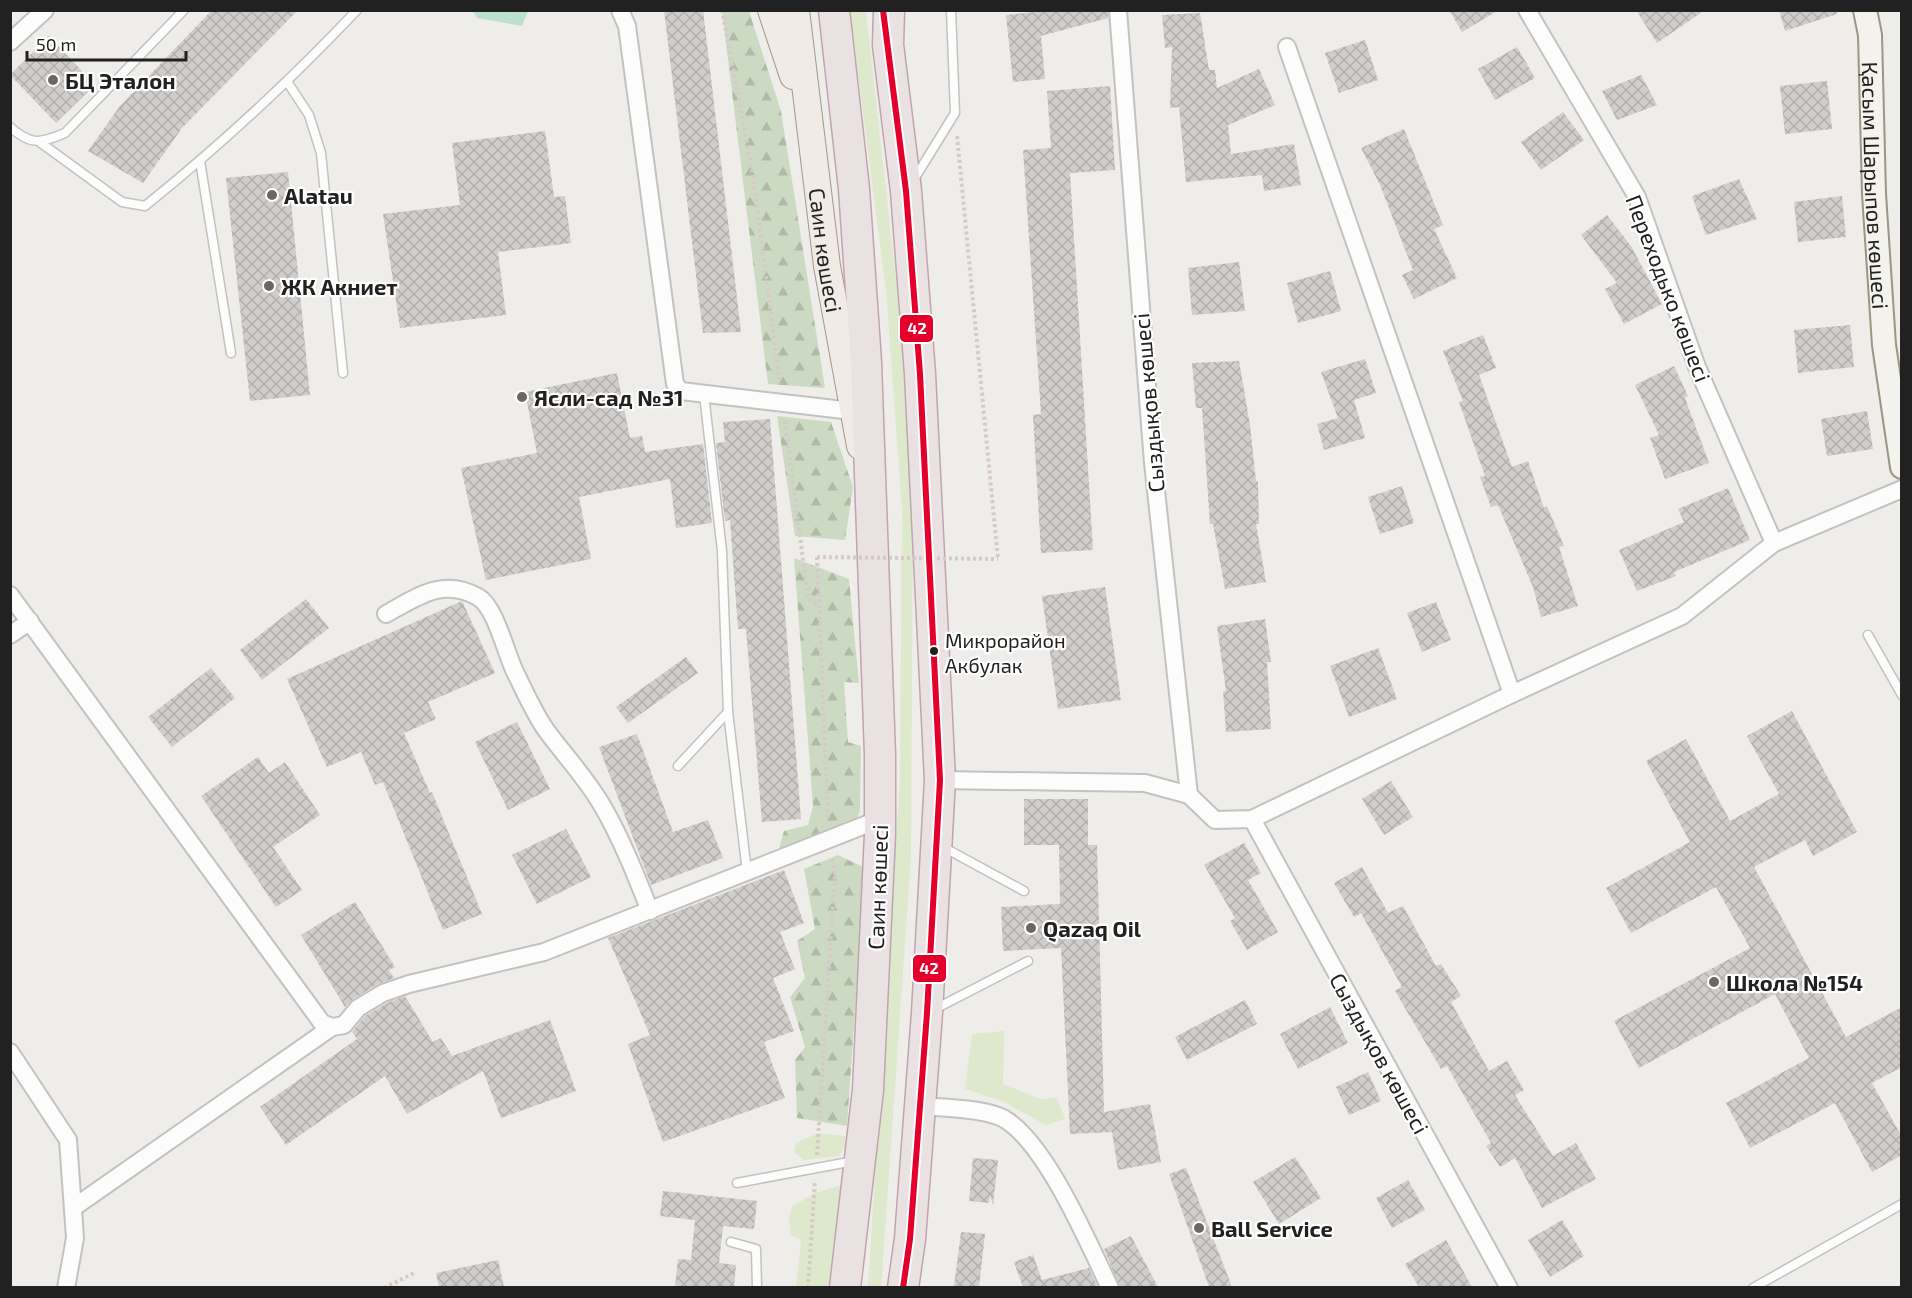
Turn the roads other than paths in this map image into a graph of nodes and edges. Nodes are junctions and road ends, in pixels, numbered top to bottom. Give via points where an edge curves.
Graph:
1 (45, 10) edge
2 (184, 10) edge
3 (357, 10) edge
4 (620, 10) edge
5 (771, 10) edge
6 (796, 10) edge
7 (834, 10) edge
8 (883, 10) edge
9 (889, 10) edge
10 (951, 10) edge
11 (1118, 10) edge
12 (1527, 10) edge
13 (1865, 10) edge
14 (10, 42) edge
15 (888, 45) junction
16 (1287, 47) dead end
17 (288, 83) junction
18 (10, 127) edge
19 (41, 143) junction
20 (813, 147) junction
21 (200, 162) junction
22 (906, 191) junction
23 (231, 353) dead end
24 (343, 373) dead end
25 (1896, 386) edge
26 (704, 394) junction
27 (852, 411) junction
28 (1902, 467) edge
29 (869, 486) junction
30 (1902, 489) edge
31 (1774, 543) junction
32 (10, 595) edge
33 (386, 614) dead end
34 (30, 621) junction
35 (10, 635) edge
36 (1868, 635) dead end
37 (1512, 694) junction
38 (1902, 695) edge
39 (728, 712) junction
40 (678, 766) dead end
41 (940, 780) junction
42 (1188, 795) junction
43 (880, 819) junction
44 (1252, 819) junction
45 (936, 844) junction
46 (747, 872) junction
47 (1024, 891) dead end
48 (650, 911) junction
49 (1028, 961) dead end
50 (927, 1013) junction
51 (332, 1027) junction
52 (10, 1052) edge
53 (920, 1106) junction
54 (861, 1160) junction
55 (737, 1183) dead end
56 (1902, 1204) edge
57 (73, 1208) junction
58 (731, 1242) dead end
59 (66, 1287) edge
60 (757, 1287) edge
61 (845, 1287) edge
62 (903, 1287) edge
63 (1110, 1287) edge
64 (1509, 1287) edge
65 (1753, 1287) edge

1 - 14 street
2 - 19 lane via 65,133
3 - 17 lane
4 - 26 street via 627,26 675,384 681,391
5 - 20 main road
6 - 20 main road, Саин көшесі
7 - 29 highway, Саин көшесі via 855,200 866,362
8 - 15 main road
9 - 15 highway
10 - 22 lane via 955,113
11 - 42 street, Сыздықов көшесі via 1152,463
12 - 31 street, Переходько көшесі via 1637,196 1697,367
13 - 25 street, Қасым Шарыпов көшесі via 1870,34 1874,194 1884,345
15 - 22 highway
16 - 37 street
17 - 21 lane
17 - 24 lane via 309,115 321,153
18 - 19 lane via 21,137
19 - 21 lane via 122,202 145,206
20 - 27 main road, Саин көшесі via 827,266
21 - 23 lane
22 - 41 highway via 920,374
25 - 28 street, Қасым Шарыпов көшесі
26 - 27 street
26 - 39 lane via 722,551
27 - 29 main road, Саин көшесі
29 - 43 highway, Саин көшесі
30 - 31 street
31 - 37 street via 1682,616
32 - 34 street
33 - 48 street via 425,592 458,587 481,598 499,628 514,670 545,729 576,765 604,808
34 - 35 street
34 - 51 street via 322,1023
36 - 38 lane
37 - 44 street
39 - 40 lane
39 - 46 lane
41 - 42 street via 1145,783
41 - 45 highway
42 - 44 street via 1215,820
43 - 46 street
43 - 54 highway, Саин көшесі via 868,1090
44 - 64 street, Сыздықов көшесі
45 - 47 lane
45 - 50 highway
46 - 48 street
48 - 51 street via 544,952 383,993 358,1008 344,1026
49 - 50 lane
50 - 53 highway
51 - 57 street
52 - 57 street via 68,1140
53 - 62 highway
53 - 63 street via 1005,1118 1036,1147
54 - 55 lane
54 - 61 highway, Саин көшесі
56 - 65 lane
57 - 59 street via 75,1238
58 - 60 lane via 756,1249

